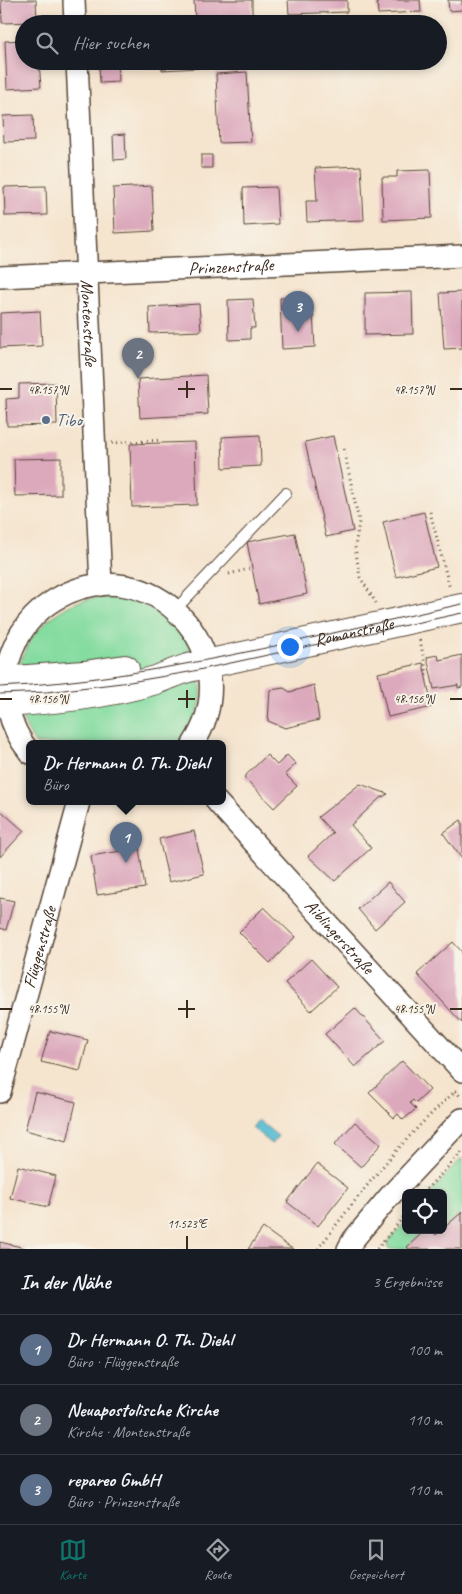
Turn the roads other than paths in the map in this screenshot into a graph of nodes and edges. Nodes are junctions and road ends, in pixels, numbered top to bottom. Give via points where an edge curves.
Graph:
1 (74, 0) edge
2 (75, 15) edge
3 (67, 70) edge
4 (462, 256) edge
5 (86, 273) junction
6 (0, 277) edge
7 (286, 493) dead end
8 (100, 585) junction
9 (459, 609) edge
10 (175, 610) junction
11 (198, 665) junction
12 (3, 692) edge
13 (194, 740) edge
14 (26, 748) edge
15 (78, 805) edge
16 (220, 805) edge
17 (462, 1071) edge
18 (0, 1092) edge
19 (462, 1120) edge
20 (348, 1249) edge

1 - 2 street
3 - 5 street, Montenstraße
4 - 5 street, Prinzenstraße
5 - 6 street, Prinzenstraße
5 - 8 street, Montenstraße
7 - 10 lane
8 - 10 street via 137,589
8 - 12 street via 64,594 33,616 13,648
9 - 11 main road, Romanstraße
10 - 11 street via 194,631 202,647
11 - 12 main road, Romanstraße via 151,666 84,675
11 - 13 street via 210,680 208,709
12 - 14 street via 14,727
15 - 18 street, Flüggenstraße
16 - 17 street, Aiblingerstraße
19 - 20 street via 389,1197

